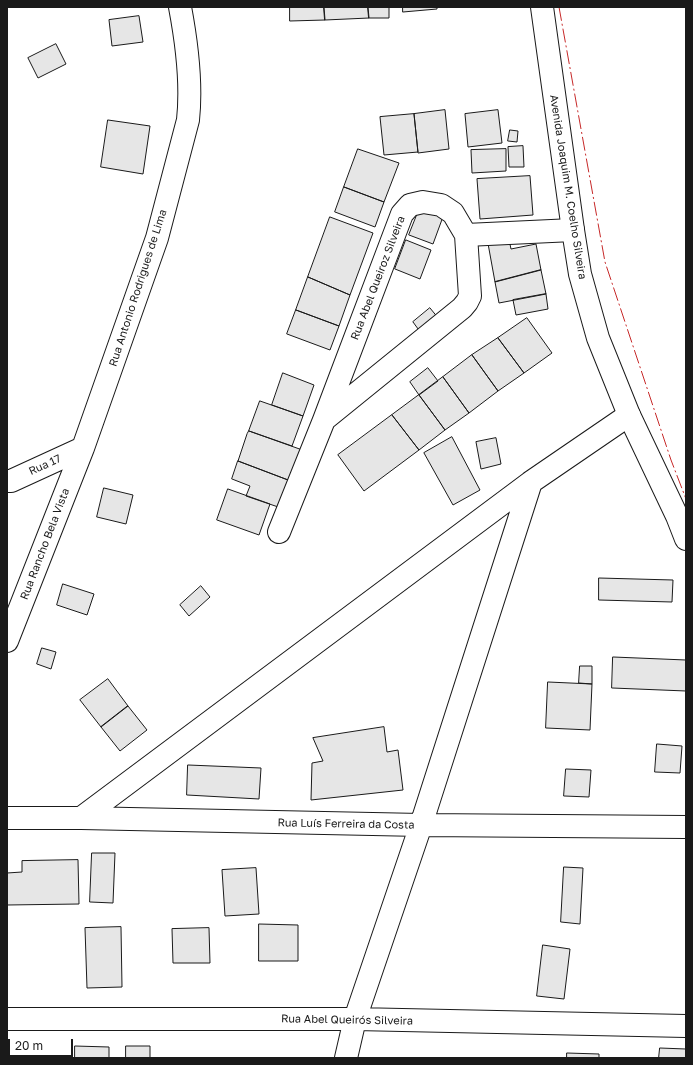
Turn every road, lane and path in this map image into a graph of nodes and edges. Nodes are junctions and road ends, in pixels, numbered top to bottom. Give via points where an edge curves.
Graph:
1 (180, 7) edge
2 (542, 7) edge
3 (573, 230) junction
4 (466, 235) junction
5 (629, 415) junction
6 (324, 420) junction
7 (83, 448) junction
8 (7, 482) edge
9 (531, 482) junction
10 (279, 532) dead end
11 (686, 539) edge
12 (7, 641) edge
13 (7, 818) edge
14 (81, 818) junction
15 (421, 825) junction
16 (686, 827) edge
17 (7, 1019) edge
18 (355, 1019) junction
19 (686, 1026) edge
20 (346, 1058) edge

1 - 7 street, Rua Antonio Rodrigues de Lima via 190,82 188,120 157,238
2 - 3 street, Avenida Joaquim M. Coelho Silveira
3 - 4 street
3 - 5 street, Avenida Joaquim M. Coelho Silveira via 580,274 598,338
4 - 6 street, Rua Abel Queiroz Silveira via 470,296 467,302
4 - 6 street, Rua Abel Queiroz Silveira via 453,213 441,205 423,202 410,205 402,214
5 - 9 street
5 - 11 street, Avenida Joaquim M. Coelho Silveira
6 - 10 street, Rua Abel Queiroz Silveira
7 - 8 street, Rua 17
7 - 12 street, Rua Rancho Bela Vista
9 - 14 street
9 - 15 street
13 - 14 street, Rua Luís Ferreira da Costa
14 - 15 street, Rua Luís Ferreira da Costa
15 - 16 street, Rua Luís Ferreira da Costa
15 - 18 street
17 - 18 street, Rua Abel Queirós Silveira
18 - 19 street, Rua Abel Queirós Silveira
18 - 20 street

